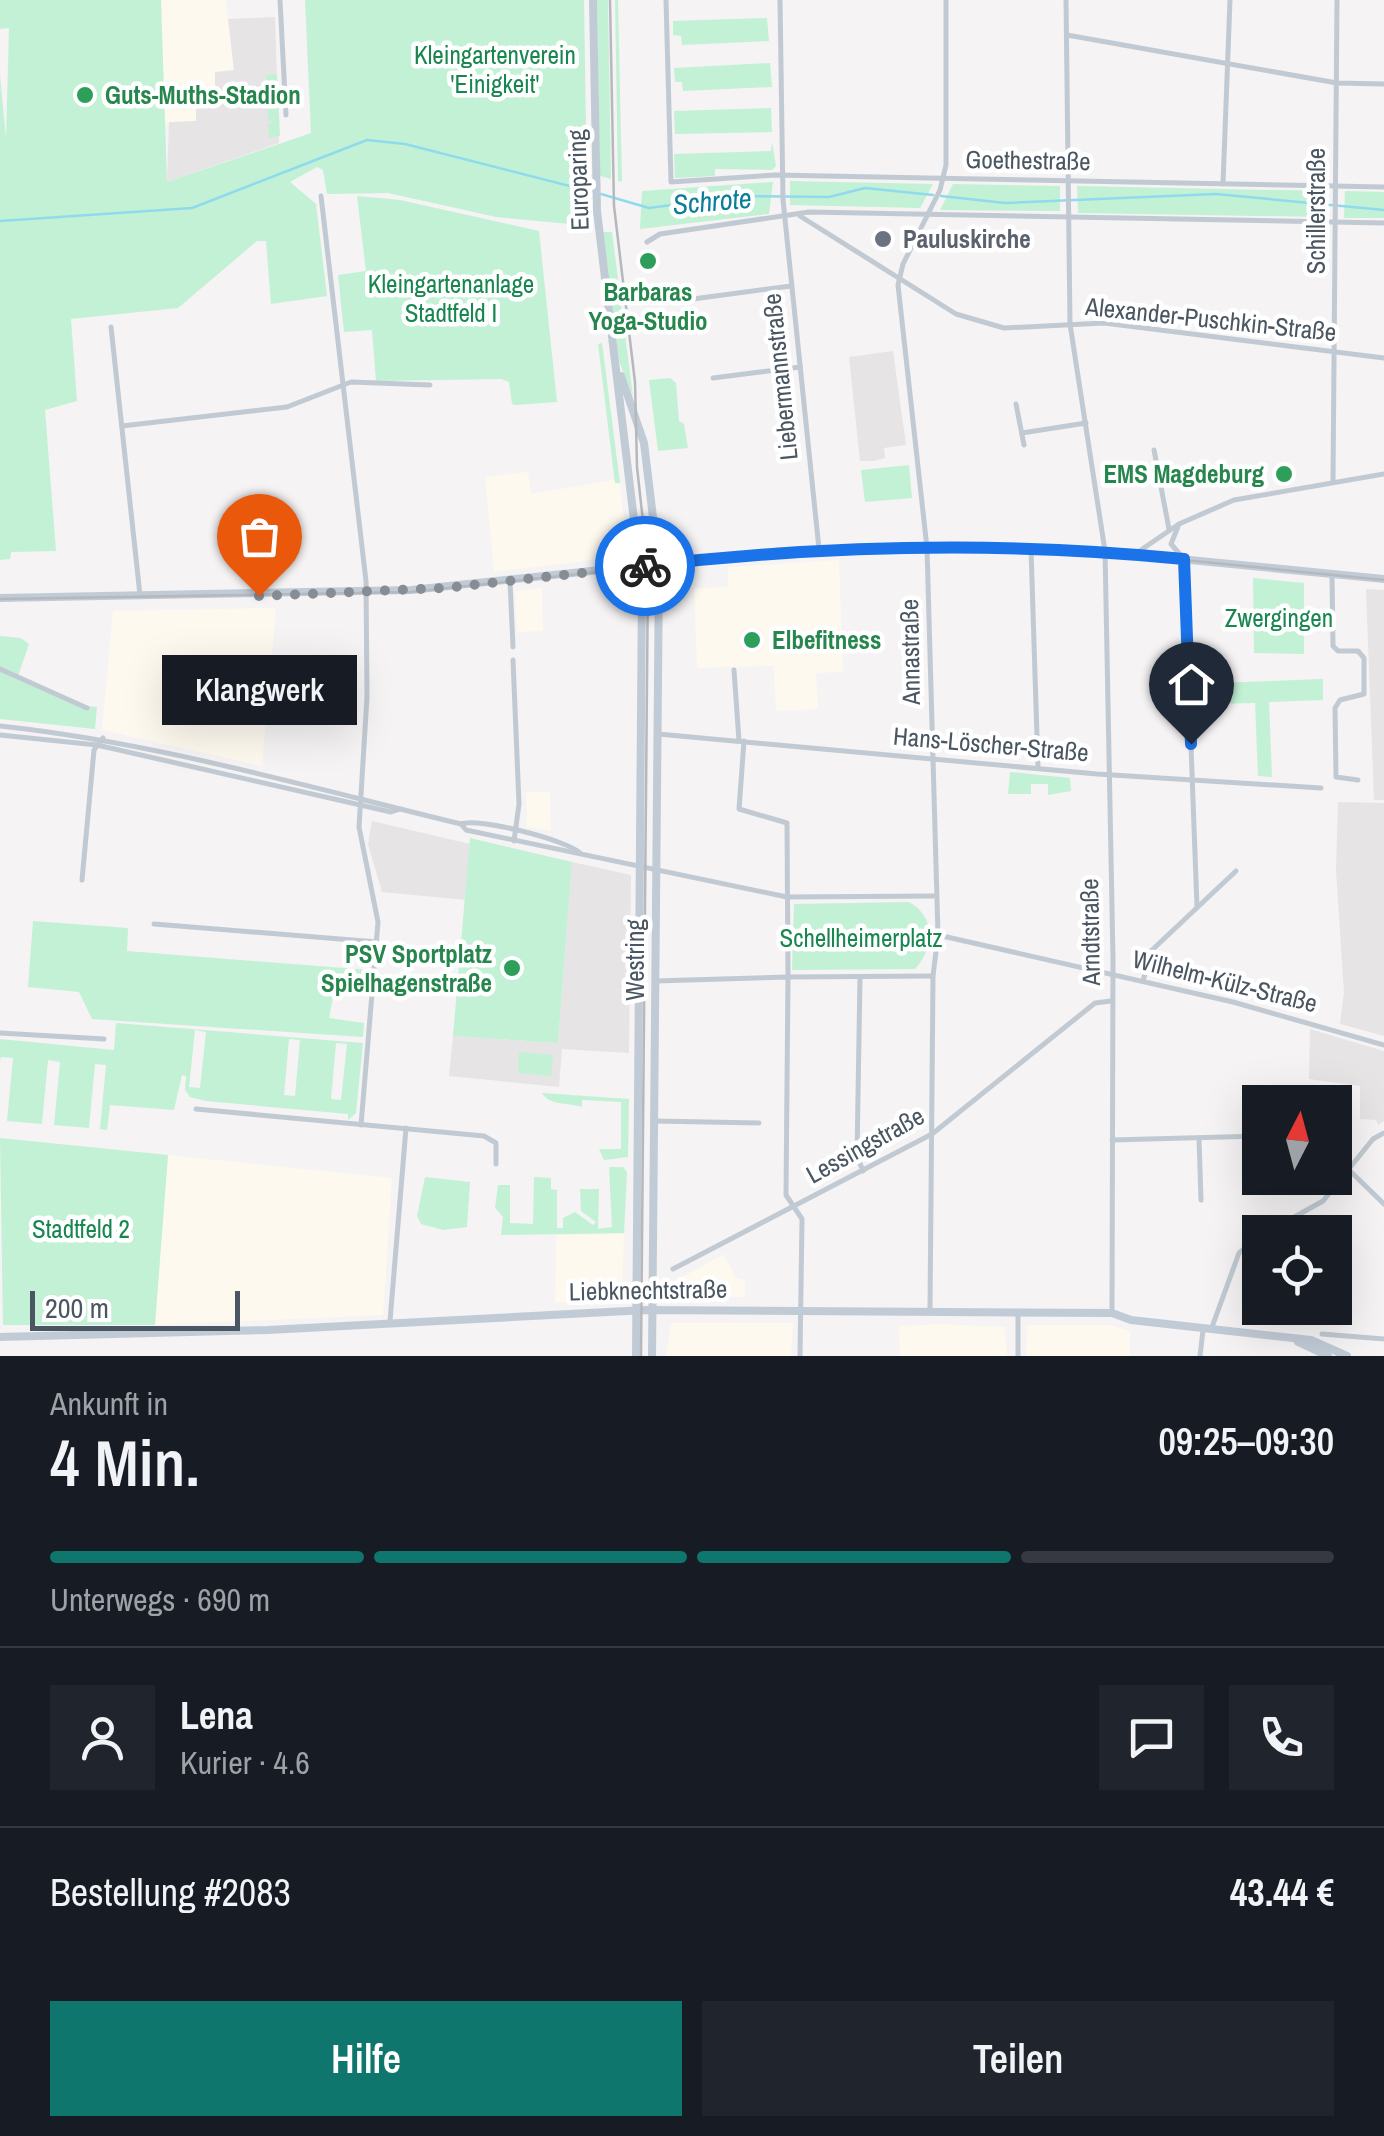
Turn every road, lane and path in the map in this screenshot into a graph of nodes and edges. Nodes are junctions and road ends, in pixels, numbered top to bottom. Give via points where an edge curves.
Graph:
1 (280, 0) edge
2 (593, 0) edge
3 (666, 0) edge
4 (780, 0) edge
5 (946, 0) edge
6 (1066, 0) edge
7 (1230, 0) edge
8 (1337, 0) edge
9 (1067, 36) junction
10 (1227, 66) junction
11 (1336, 84) junction
12 (1384, 84) edge
13 (286, 115) dead end
14 (782, 177) junction
15 (941, 178) junction
16 (1070, 181) junction
17 (1222, 184) junction
18 (1336, 186) junction
19 (1384, 186) edge
20 (321, 196) dead end
21 (797, 214) junction
22 (928, 214) junction
23 (784, 218) junction
24 (1069, 218) junction
25 (1336, 222) junction
26 (1384, 223) edge
27 (647, 242) dead end
28 (899, 277) junction
29 (791, 286) junction
30 (693, 298) dead end
31 (1070, 324) junction
32 (111, 327) dead end
33 (1335, 352) junction
34 (615, 358) junction
35 (1384, 358) edge
36 (800, 367) junction
37 (713, 378) dead end
38 (344, 384) junction
39 (430, 385) dead end
40 (1016, 404) dead end
41 (1086, 423) junction
42 (122, 426) junction
43 (1022, 433) junction
44 (1024, 445) dead end
45 (1154, 450) dead end
46 (1384, 474) edge
47 (1333, 482) junction
48 (1180, 524) junction
49 (1169, 530) junction
50 (927, 548) junction
51 (1032, 549) junction
52 (818, 550) junction
53 (1105, 551) junction
54 (1135, 554) junction
55 (1184, 559) junction
56 (659, 564) junction
57 (640, 566) junction
58 (1332, 575) junction
59 (1384, 578) edge
60 (510, 582) junction
61 (366, 592) junction
62 (0, 598) edge
63 (140, 598) junction
64 (513, 647) dead end
65 (513, 660) dead end
66 (0, 669) edge
67 (734, 670) dead end
68 (87, 708) dead end
69 (0, 726) edge
70 (658, 734) junction
71 (0, 736) edge
72 (103, 738) junction
73 (741, 741) junction
74 (97, 745) junction
75 (932, 757) junction
76 (1038, 768) junction
77 (1106, 774) junction
78 (1192, 779) junction
79 (1358, 780) dead end
80 (1321, 788) dead end
81 (359, 796) junction
82 (359, 805) junction
83 (400, 809) junction
84 (461, 824) junction
85 (516, 832) junction
86 (514, 841) junction
87 (580, 853) junction
88 (639, 865) junction
89 (656, 869) junction
90 (1236, 871) dead end
91 (82, 880) dead end
92 (934, 896) junction
93 (788, 897) junction
94 (1197, 907) junction
95 (154, 924) dead end
96 (938, 934) junction
97 (377, 942) junction
98 (1112, 973) junction
99 (933, 976) junction
100 (788, 977) junction
101 (860, 977) junction
102 (1143, 981) junction
103 (655, 982) junction
104 (1110, 1001) junction
105 (0, 1034) edge
106 (104, 1039) dead end
107 (1384, 1045) edge
108 (196, 1109) dead end
109 (654, 1121) junction
110 (758, 1123) dead end
111 (362, 1125) junction
112 (406, 1128) junction
113 (1384, 1132) edge
114 (932, 1134) junction
115 (1242, 1137) edge
116 (1199, 1138) junction
117 (1112, 1140) junction
118 (496, 1164) dead end
119 (1352, 1167) edge
120 (864, 1171) junction
121 (1352, 1173) edge
122 (1327, 1195) edge
123 (1201, 1200) dead end
124 (1384, 1204) edge
125 (794, 1206) junction
126 (1297, 1215) edge
127 (1242, 1249) edge
128 (673, 1269) dead end
129 (801, 1308) junction
130 (635, 1310) junction
131 (653, 1310) junction
132 (930, 1310) junction
133 (1018, 1311) junction
134 (1112, 1313) junction
135 (390, 1321) junction
136 (1208, 1327) junction
137 (1322, 1334) dead end
138 (0, 1337) edge
139 (1295, 1339) junction
140 (1384, 1339) edge
141 (636, 1356) edge
142 (652, 1356) edge
143 (800, 1356) edge
144 (1018, 1356) edge
145 (1200, 1356) edge
146 (1328, 1356) edge
147 (1347, 1356) edge

1 - 13 street
2 - 34 main road, Europaring via 596,199
3 - 14 street, Goethestraße via 671,182
4 - 14 street, Liebermannstraße
5 - 15 street
6 - 9 street, Arndtstraße
7 - 10 street
8 - 11 street, Schillerstraße
9 - 10 street
9 - 16 street, Arndtstraße
10 - 11 street
10 - 17 street
11 - 12 street
11 - 18 street, Schillerstraße
14 - 15 street, Goethestraße
14 - 23 street, Liebermannstraße
15 - 16 street, Goethestraße
15 - 22 street
16 - 17 street, Goethestraße
16 - 24 street, Arndtstraße
17 - 18 street, Goethestraße
18 - 19 street, Goethestraße
18 - 25 street, Schillerstraße
20 - 38 street
21 - 22 street
21 - 23 street
21 - 28 street, Alexander-Puschkin-Straße
22 - 24 street
22 - 28 street
23 - 27 street via 660,234
23 - 29 street, Liebermannstraße
24 - 25 street
24 - 31 street, Arndtstraße
25 - 26 street
25 - 33 street, Schillerstraße
28 - 31 street, Alexander-Puschkin-Straße via 956,314 998,327
28 - 50 street, Annastraße
29 - 30 street
29 - 36 street, Liebermannstraße
31 - 33 street, Alexander-Puschkin-Straße via 1120,324
31 - 41 street, Arndtstraße
32 - 42 street
33 - 35 street, Alexander-Puschkin-Straße
33 - 47 street, Schillerstraße
34 - 56 main road, Europaring via 643,438
34 - 57 main road, Europaring
36 - 37 street
36 - 52 street, Liebermannstraße
38 - 39 street
38 - 42 street via 286,408
38 - 61 street
40 - 43 street
41 - 43 street
41 - 53 street, Arndtstraße
42 - 63 street
43 - 44 street
45 - 49 street
46 - 47 street
47 - 48 street via 1256,494
48 - 49 street
48 - 55 street via 1170,544
49 - 54 street
50 - 51 main road
50 - 52 main road
50 - 75 street, Annastraße
51 - 53 main road
51 - 76 street
52 - 56 main road
53 - 54 main road
53 - 77 street, Arndtstraße
54 - 55 main road
55 - 58 main road
55 - 78 street
56 - 57 main road
56 - 70 main road, Westring
57 - 60 main road
57 - 88 main road, Westring
58 - 59 main road
58 - 79 street via 1333,646 1364,658 1364,695 1335,708 1336,777
60 - 61 main road
60 - 64 street
61 - 63 main road
61 - 81 street
62 - 63 main road
65 - 85 street
66 - 68 street
67 - 73 street
69 - 72 street
70 - 73 street, Hans-Löscher-Straße
70 - 89 main road, Westring
71 - 74 street
72 - 74 street
72 - 81 street
73 - 75 street, Hans-Löscher-Straße
73 - 93 street via 738,807 786,822
74 - 82 street
74 - 91 street
75 - 76 street, Hans-Löscher-Straße
75 - 92 street, Annastraße
76 - 77 street, Hans-Löscher-Straße
77 - 78 street, Hans-Löscher-Straße
77 - 98 street, Arndtstraße
78 - 80 street, Hans-Löscher-Straße
78 - 94 street
81 - 82 street
81 - 83 street
82 - 83 street
82 - 97 street via 360,839 378,907
83 - 84 street
84 - 85 street via 469,820
84 - 86 street
85 - 86 street
85 - 87 street
86 - 87 street
87 - 88 street
88 - 89 street
88 - 130 main road, Westring
89 - 93 street
89 - 103 main road, Westring
90 - 94 street
92 - 93 street
92 - 96 street, Annastraße
93 - 100 street
94 - 102 street via 1150,953
95 - 97 street
96 - 98 street, Wilhelm-Külz-Straße
96 - 99 street, Annastraße
97 - 111 street
98 - 102 street, Wilhelm-Külz-Straße
98 - 104 street, Arndtstraße
99 - 101 street
99 - 114 street, Annastraße
100 - 101 street
100 - 103 street
100 - 125 street via 786,1196
101 - 120 street via 858,1156
102 - 107 street, Wilhelm-Külz-Straße
103 - 109 main road, Westring
104 - 114 street, Lessingstraße via 1094,1003
104 - 117 street, Arndtstraße
105 - 106 street
108 - 111 street
109 - 110 street
109 - 131 main road, Westring
111 - 112 street
112 - 118 street via 488,1137 496,1145
112 - 135 street
113 - 119 street
114 - 120 street, Lessingstraße
114 - 132 street, Annastraße
115 - 116 street
116 - 117 street
116 - 123 street
117 - 134 street, Arndtstraße
120 - 125 street, Lessingstraße
121 - 124 street
122 - 126 street
125 - 128 street, Lessingstraße
125 - 129 street via 802,1220
127 - 136 street
129 - 131 main road, Liebknechtstraße
129 - 132 main road, Liebknechtstraße
129 - 143 street
130 - 131 main road, Liebknechtstraße
130 - 135 main road, Liebknechtstraße
130 - 141 main road, Westring
131 - 142 main road, Westring
132 - 133 main road, Liebknechtstraße
133 - 134 main road, Liebknechtstraße
133 - 144 street
134 - 136 main road, Liebknechtstraße
135 - 138 main road, Liebknechtstraße
136 - 139 main road, Liebknechtstraße
136 - 145 street
137 - 140 street
139 - 146 main road, Liebknechtstraße
139 - 147 main road, Liebknechtstraße

